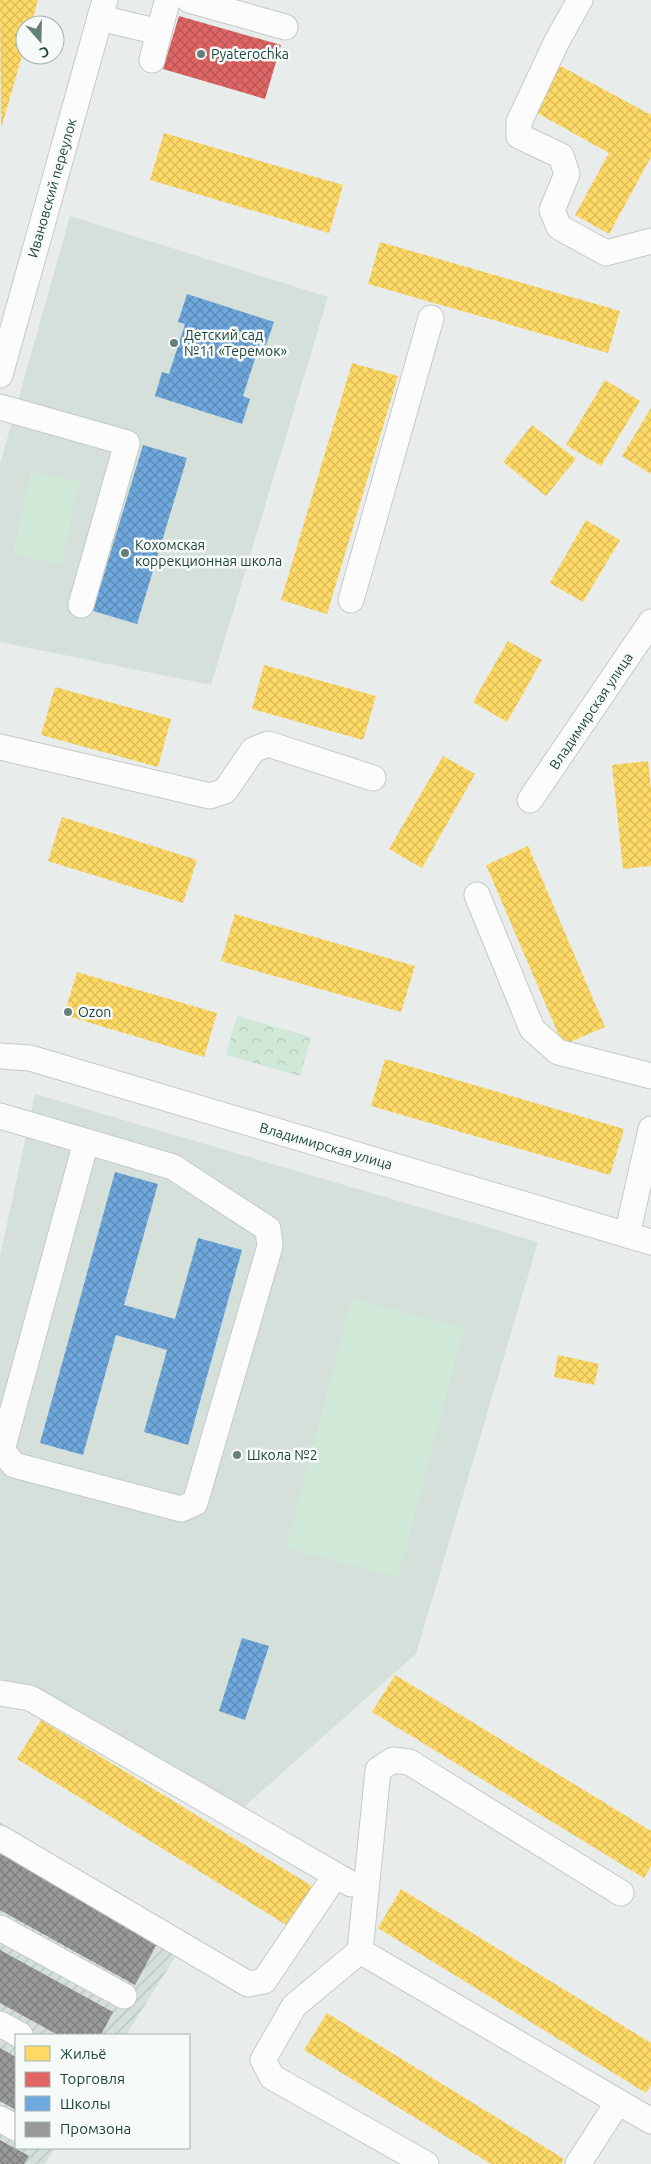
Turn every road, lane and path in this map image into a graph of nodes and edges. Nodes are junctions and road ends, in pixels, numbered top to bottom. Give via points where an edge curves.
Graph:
1 (580, 0) edge
2 (172, 1) edge
3 (102, 9) edge
4 (285, 27) dead end
5 (159, 32) junction
6 (152, 60) dead end
7 (651, 241) edge
8 (431, 318) dead end
9 (0, 375) edge
10 (0, 407) edge
11 (351, 600) dead end
12 (81, 605) dead end
13 (651, 622) edge
14 (0, 747) edge
15 (373, 778) dead end
16 (530, 800) dead end
17 (477, 895) dead end
18 (0, 1056) edge
19 (651, 1076) edge
20 (0, 1116) edge
21 (651, 1129) edge
22 (86, 1142) junction
23 (627, 1235) junction
24 (651, 1242) edge
25 (0, 1693) edge
26 (0, 1838) edge
27 (336, 1876) junction
28 (366, 1893) junction
29 (621, 1893) dead end
30 (0, 1928) edge
31 (360, 1951) junction
32 (124, 1996) dead end
33 (0, 2024) edge
34 (18, 2034) edge
35 (618, 2102) junction
36 (0, 2119) edge
37 (651, 2121) edge
38 (15, 2127) edge
39 (426, 2164) edge
40 (578, 2164) edge

1 - 7 street via 519,122 519,136 561,156 567,174 552,210 559,227 606,253
2 - 4 street
2 - 5 street
3 - 5 street
3 - 9 street, Ивановский переулок
5 - 6 street
8 - 11 street
10 - 12 street via 127,443
13 - 16 street, Владимирская улица
14 - 15 street via 210,796 225,791 253,750 268,744
17 - 19 street via 532,1029 558,1052
18 - 23 street, Владимирская улица via 30,1058
20 - 22 street
21 - 23 street
22 - 22 street via 173,1167 268,1229 270,1246 196,1503 181,1510 14,1465 2,1450
23 - 24 street, Владимирская улица
25 - 27 street via 30,1698
26 - 27 street via 248,1984 264,1981
27 - 28 street
28 - 29 street via 378,1770 394,1760 409,1762
28 - 31 street
30 - 32 street
31 - 35 street
31 - 39 street via 294,2006 264,2060 272,2077
33 - 34 street
35 - 37 street
35 - 40 street
36 - 38 street

